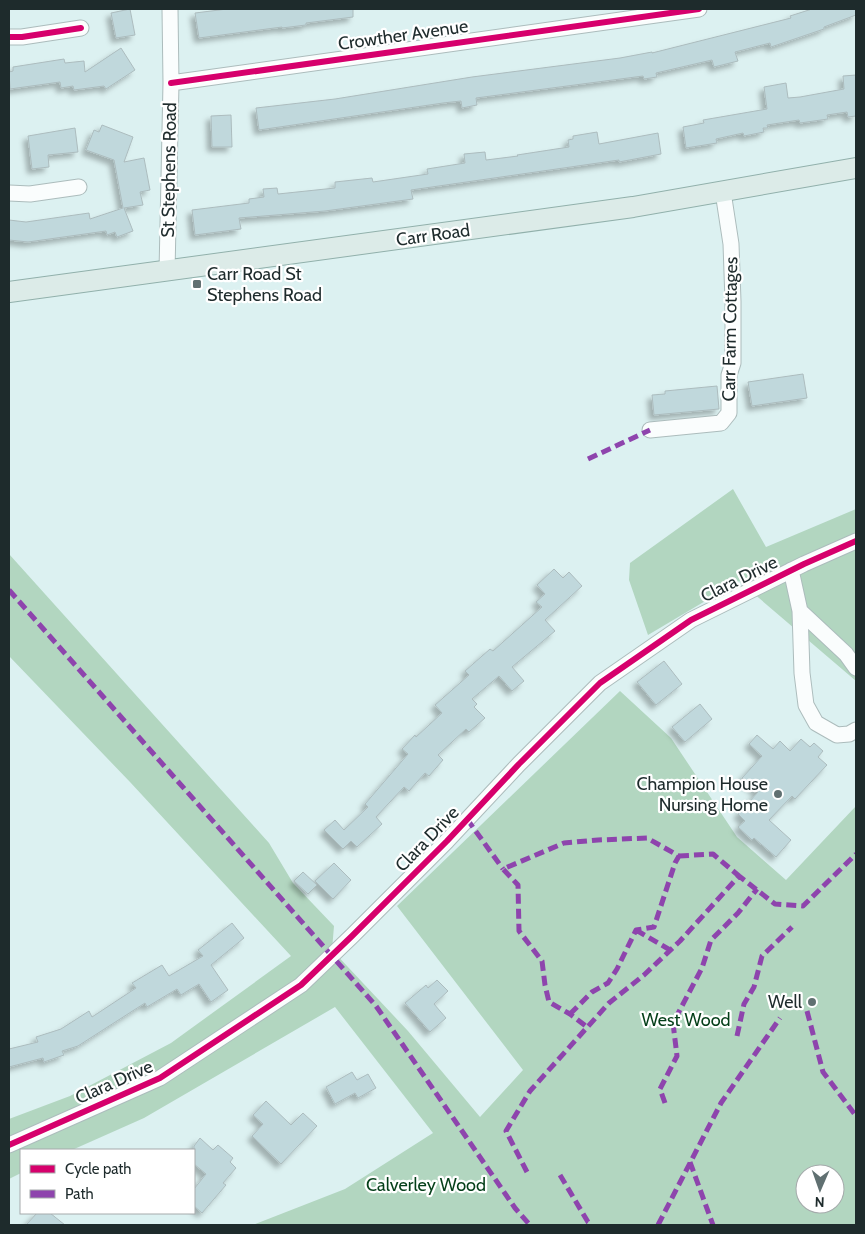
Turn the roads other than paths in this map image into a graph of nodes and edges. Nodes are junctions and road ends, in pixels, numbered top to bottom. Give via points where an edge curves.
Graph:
1 (170, 9) edge
2 (699, 9) edge
3 (82, 28) dead end
4 (9, 37) edge
5 (171, 83) junction
6 (856, 168) edge
7 (79, 187) dead end
8 (723, 192) junction
9 (9, 193) edge
10 (167, 272) junction
11 (9, 292) edge
12 (650, 430) dead end
13 (856, 541) edge
14 (791, 570) junction
15 (800, 610) junction
16 (856, 668) edge
17 (856, 730) edge
18 (9, 1145) edge

1 - 5 street, St Stephens Road
2 - 5 street, Crowther Avenue
3 - 4 street
5 - 10 street, St Stephens Road
6 - 8 main road, Carr Road
7 - 9 street via 30,194
8 - 10 main road, Carr Road
8 - 12 street, Carr Farm Cottages via 733,301 729,413 721,423
10 - 11 main road, Carr Road
13 - 14 street, Clara Drive
14 - 15 street
14 - 18 street, Clara Drive via 691,620 600,683 301,985 160,1078
15 - 16 street via 846,654
15 - 17 street via 806,705 816,722 837,735

